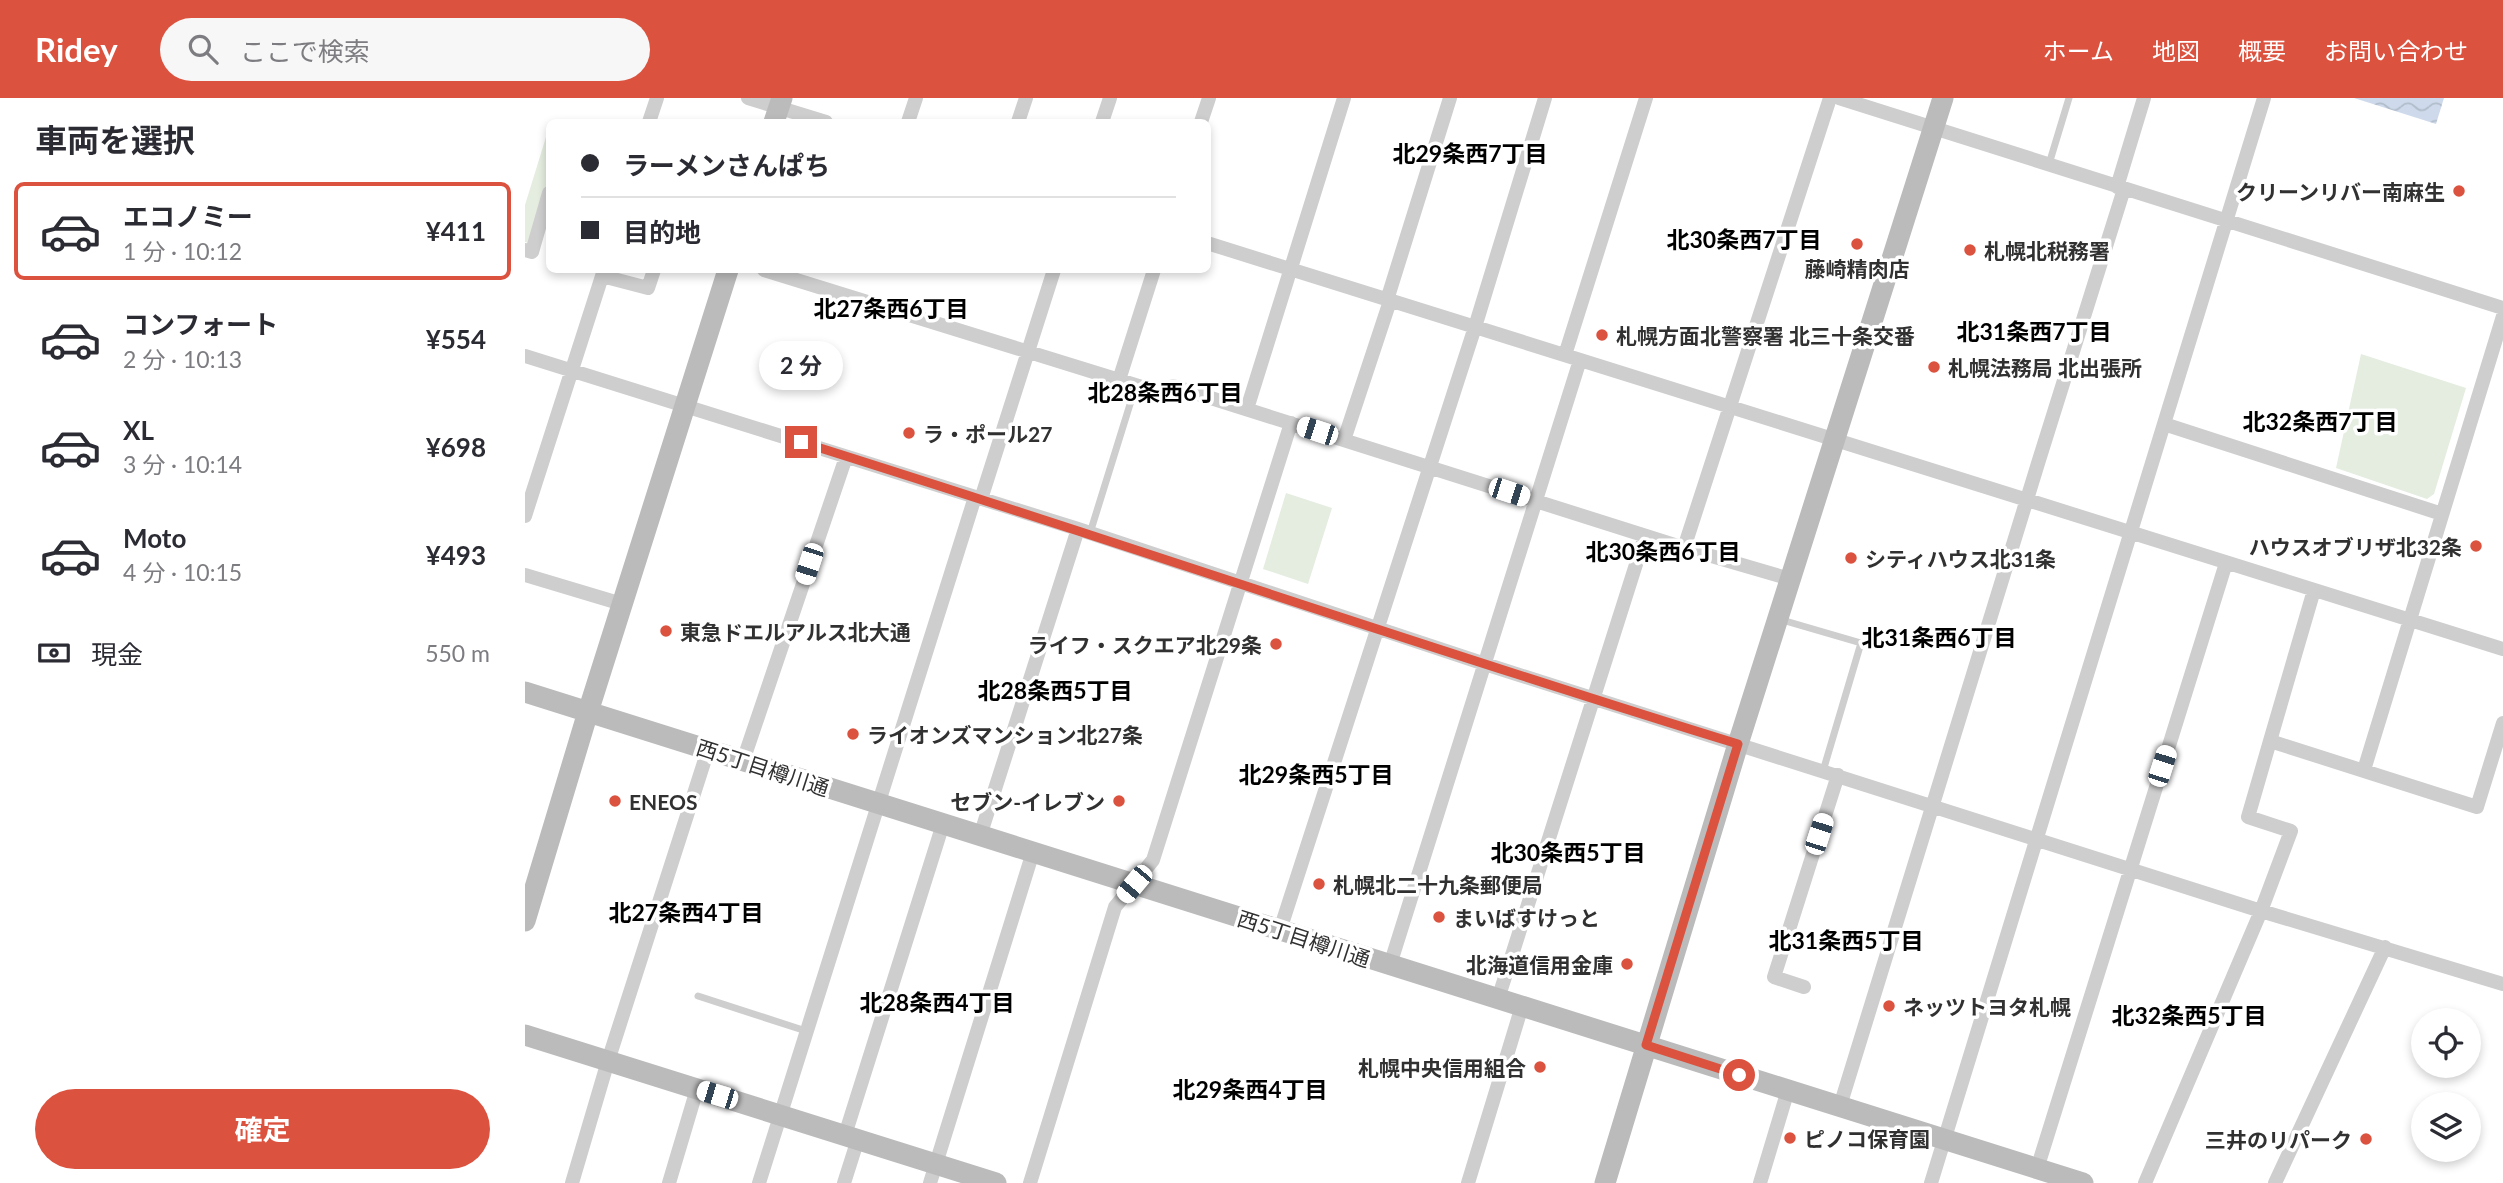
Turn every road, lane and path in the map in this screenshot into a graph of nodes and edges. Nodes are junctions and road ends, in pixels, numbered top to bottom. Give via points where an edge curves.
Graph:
1 (657, 98) edge
2 (748, 98) edge
3 (916, 98) edge
4 (1026, 98) edge
5 (1110, 98) edge
6 (1209, 98) edge
7 (1344, 98) edge
8 (1450, 98) edge
9 (1545, 98) edge
10 (1646, 98) edge
11 (1830, 98) edge
12 (1839, 98) edge
13 (1943, 98) edge
14 (2070, 98) edge
15 (2144, 98) edge
16 (2265, 98) edge
17 (778, 109) edge
18 (650, 119) edge
19 (815, 119) edge
20 (909, 119) edge
21 (1019, 119) edge
22 (1103, 119) edge
23 (1202, 119) edge
24 (1934, 128) junction
25 (2049, 165) junction
26 (2121, 188) junction
27 (546, 203) edge
28 (2226, 222) junction
29 (1211, 244) edge
30 (525, 250) edge
31 (1290, 269) junction
32 (603, 273) edge
33 (653, 273) edge
34 (727, 273) edge
35 (774, 273) edge
36 (1053, 273) edge
37 (1153, 273) edge
38 (1389, 300) junction
39 (2503, 308) edge
40 (2503, 316) edge
41 (1475, 327) junction
42 (1028, 351) junction
43 (1565, 355) junction
44 (525, 356) edge
45 (1580, 360) junction
46 (571, 370) junction
47 (1119, 380) junction
48 (1136, 385) junction
49 (685, 406) junction
50 (1730, 407) junction
51 (1247, 409) junction
52 (1291, 423) junction
53 (2164, 424) junction
54 (1834, 439) junction
55 (1344, 440) junction
56 (846, 457) junction
57 (1430, 467) junction
58 (978, 498) junction
59 (1536, 500) junction
60 (2025, 500) junction
61 (2442, 514) junction
62 (525, 516) edge
63 (1084, 531) junction
64 (2130, 533) junction
65 (1645, 536) junction
66 (1684, 548) junction
67 (2226, 563) junction
68 (525, 575) edge
69 (1790, 579) junction
70 (1241, 584) junction
71 (2314, 590) junction
72 (622, 604) junction
73 (1778, 619) junction
74 (2409, 620) junction
75 (1377, 629) junction
76 (2503, 649) edge
77 (1485, 664) junction
78 (525, 692) edge
79 (1594, 699) junction
80 (588, 712) junction
81 (2503, 723) edge
82 (2270, 741) junction
83 (1738, 744) junction
84 (708, 750) junction
85 (743, 761) junction
86 (2364, 770) junction
87 (1823, 771) junction
88 (1838, 775) junction
89 (879, 804) junction
90 (1934, 806) junction
91 (943, 824) junction
92 (979, 836) junction
93 (2035, 838) junction
94 (1033, 852) junction
95 (2131, 867) junction
96 (533, 870) edge
97 (1134, 884) junction
98 (2261, 911) junction
99 (525, 921) edge
100 (1280, 930) junction
101 (2385, 947) junction
102 (1390, 965) junction
103 (2503, 984) edge
104 (1804, 987) dead end
105 (698, 996) dead end
106 (1498, 999) junction
107 (1522, 1006) junction
108 (806, 1031) junction
109 (525, 1035) edge
110 (1646, 1045) junction
111 (608, 1061) junction
112 (697, 1088) junction
113 (1788, 1090) junction
114 (1840, 1106) junction
115 (779, 1114) junction
116 (852, 1137) junction
117 (1944, 1139) junction
118 (2037, 1168) junction
119 (933, 1173) edge
120 (2071, 1181) edge
121 (572, 1183) edge
122 (669, 1183) edge
123 (758, 1183) edge
124 (844, 1183) edge
125 (996, 1183) edge
126 (1030, 1183) edge
127 (1468, 1183) edge
128 (1605, 1183) edge
129 (1760, 1183) edge
130 (1931, 1183) edge
131 (2145, 1183) edge
132 (2274, 1183) edge

1 - 18 street
2 - 17 street
3 - 20 street
4 - 21 street
5 - 22 street
6 - 23 street
7 - 31 street
8 - 38 street
9 - 41 street
10 - 43 street
11 - 50 street
12 - 24 street
13 - 24 street
14 - 25 lane
15 - 26 street
16 - 28 street
17 - 19 street
24 - 25 street
24 - 54 street
25 - 26 street
26 - 28 street
26 - 60 street
27 - 30 street via 532,252
28 - 39 street
28 - 53 street
29 - 31 street
31 - 38 street
31 - 51 street
32 - 33 street via 647,289
32 - 46 street
34 - 49 street
35 - 42 street
36 - 42 street
37 - 47 street
38 - 41 street
38 - 55 street
40 - 61 street
41 - 43 street
41 - 57 street
42 - 47 street
42 - 58 street
43 - 45 street
44 - 46 street
45 - 50 street
45 - 59 street
46 - 49 street
46 - 62 street
47 - 48 street
48 - 51 street via 1159,392 1173,386
48 - 63 lane
49 - 56 street
49 - 72 street
50 - 54 street
50 - 66 street
51 - 52 street
52 - 55 street
52 - 70 street
53 - 61 street
53 - 64 street
54 - 60 street
54 - 69 street
55 - 57 street
56 - 58 street
56 - 85 street
57 - 59 street
57 - 75 street
58 - 63 street
58 - 89 street
59 - 65 street
59 - 77 street
60 - 64 street
60 - 90 street
61 - 74 street
63 - 70 street
63 - 92 street
64 - 67 street
64 - 93 street
65 - 66 street
65 - 79 street
66 - 69 street
67 - 71 street
67 - 95 street
68 - 72 street
69 - 73 street
70 - 75 street
70 - 97 street via 1153,860
71 - 74 street
71 - 82 street
72 - 80 street
73 - 83 street
73 - 87 lane via 1861,643
74 - 76 street
74 - 86 street
75 - 77 street
75 - 100 street
77 - 79 street
77 - 102 street
78 - 80 street, 西5丁目樽川通
79 - 83 street
79 - 106 street
80 - 84 street, 西5丁目樽川通
80 - 96 street
81 - 86 street via 2477,807
82 - 86 street
82 - 98 street via 2248,817 2291,831
83 - 87 street
83 - 110 street
84 - 85 street, 西5丁目樽川通
84 - 111 street
85 - 89 street, 西5丁目樽川通
87 - 88 street
88 - 90 street
88 - 104 street via 1775,977
89 - 91 street, 西5丁目樽川通
89 - 108 street
90 - 93 street
90 - 114 street
91 - 92 street, 西5丁目樽川通
91 - 116 street
92 - 94 street, 西5丁目樽川通
93 - 95 street
93 - 117 street
94 - 97 street, 西5丁目樽川通
94 - 119 street
95 - 98 street
95 - 118 street
96 - 99 street
97 - 100 street, 西5丁目樽川通
97 - 126 street via 1115,907
98 - 101 street
98 - 131 street
100 - 102 street, 西5丁目樽川通
101 - 103 street
101 - 132 street
102 - 106 street, 西5丁目樽川通
105 - 108 lane
106 - 107 street, 西5丁目樽川通
107 - 110 street, 西5丁目樽川通
107 - 127 street
108 - 115 street
109 - 111 street
110 - 113 street, 西5丁目樽川通
110 - 128 street
111 - 112 street
111 - 121 street
112 - 115 street
112 - 122 street
113 - 114 street, 西5丁目樽川通
113 - 129 street
114 - 117 street, 西5丁目樽川通
115 - 116 street
115 - 123 street
116 - 119 street
116 - 124 street
117 - 118 street, 西5丁目樽川通
117 - 130 street
118 - 120 street, 西5丁目樽川通
119 - 125 street

